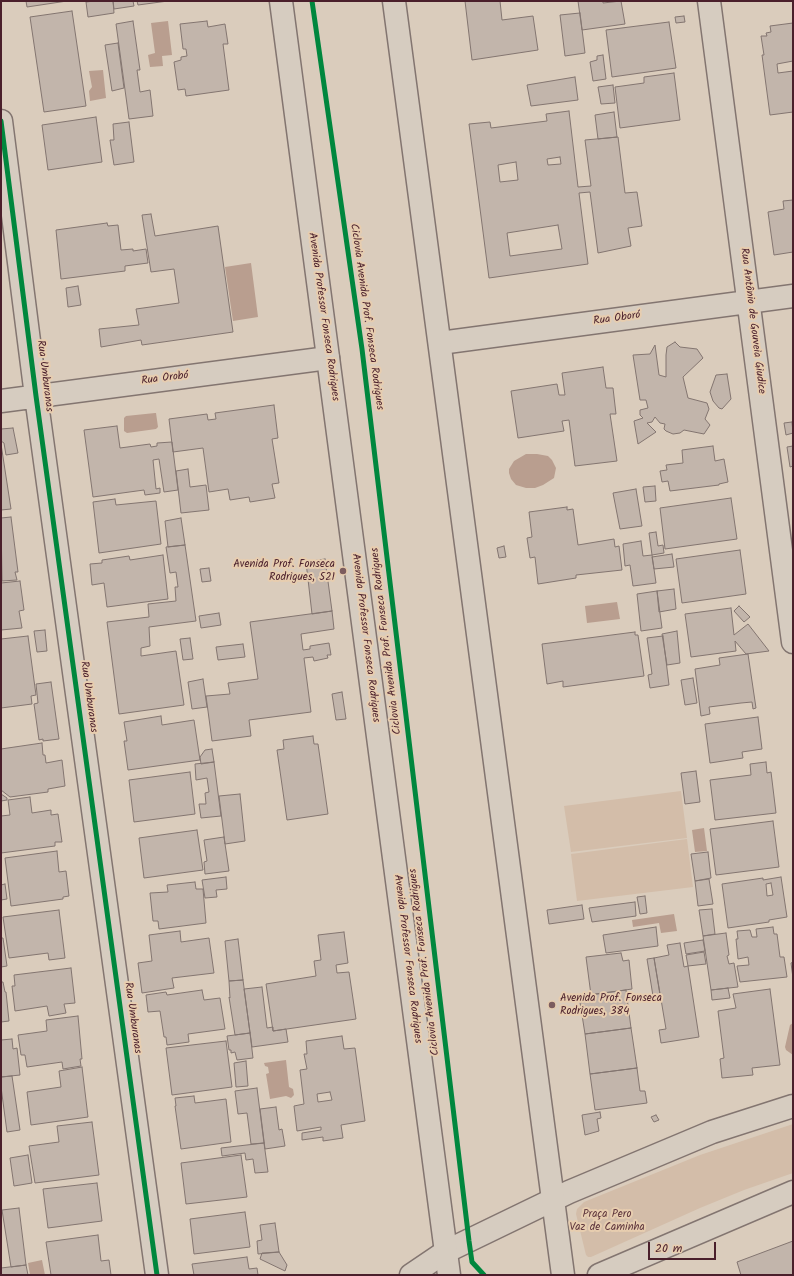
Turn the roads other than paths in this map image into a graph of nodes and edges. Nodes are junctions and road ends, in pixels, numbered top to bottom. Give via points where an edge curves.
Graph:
1 (281, 1) edge
2 (394, 1) edge
3 (710, 1) edge
4 (1, 122) edge
5 (793, 296) edge
6 (750, 301) junction
7 (440, 343) junction
8 (328, 358) junction
9 (36, 396) junction
10 (1, 401) edge
11 (793, 642) edge
12 (793, 1106) edge
13 (793, 1192) edge
14 (553, 1200) junction
15 (445, 1252) junction
16 (157, 1275) edge
17 (411, 1275) edge
18 (449, 1275) edge
19 (563, 1275) edge
20 (599, 1275) edge

1 - 8 main road, Avenida Professor Fonseca Rodrigues
2 - 7 main road
3 - 6 main road, Rua Antônio de Gouveia Giudice
4 - 9 main road, Rua Umburanas
5 - 6 main road, Rua Oboró
6 - 7 main road, Rua Oboró
6 - 11 main road, Rua Antônio de Gouveia Giudice
7 - 14 main road
8 - 9 main road, Rua Orobó
8 - 15 main road, Avenida Professor Fonseca Rodrigues
9 - 10 main road, Rua Orobó
9 - 16 main road, Rua Umburanas
12 - 14 main road via 712,1132
13 - 20 main road
14 - 15 main road
14 - 19 main road
15 - 17 main road
15 - 18 main road, Avenida Professor Fonseca Rodrigues

